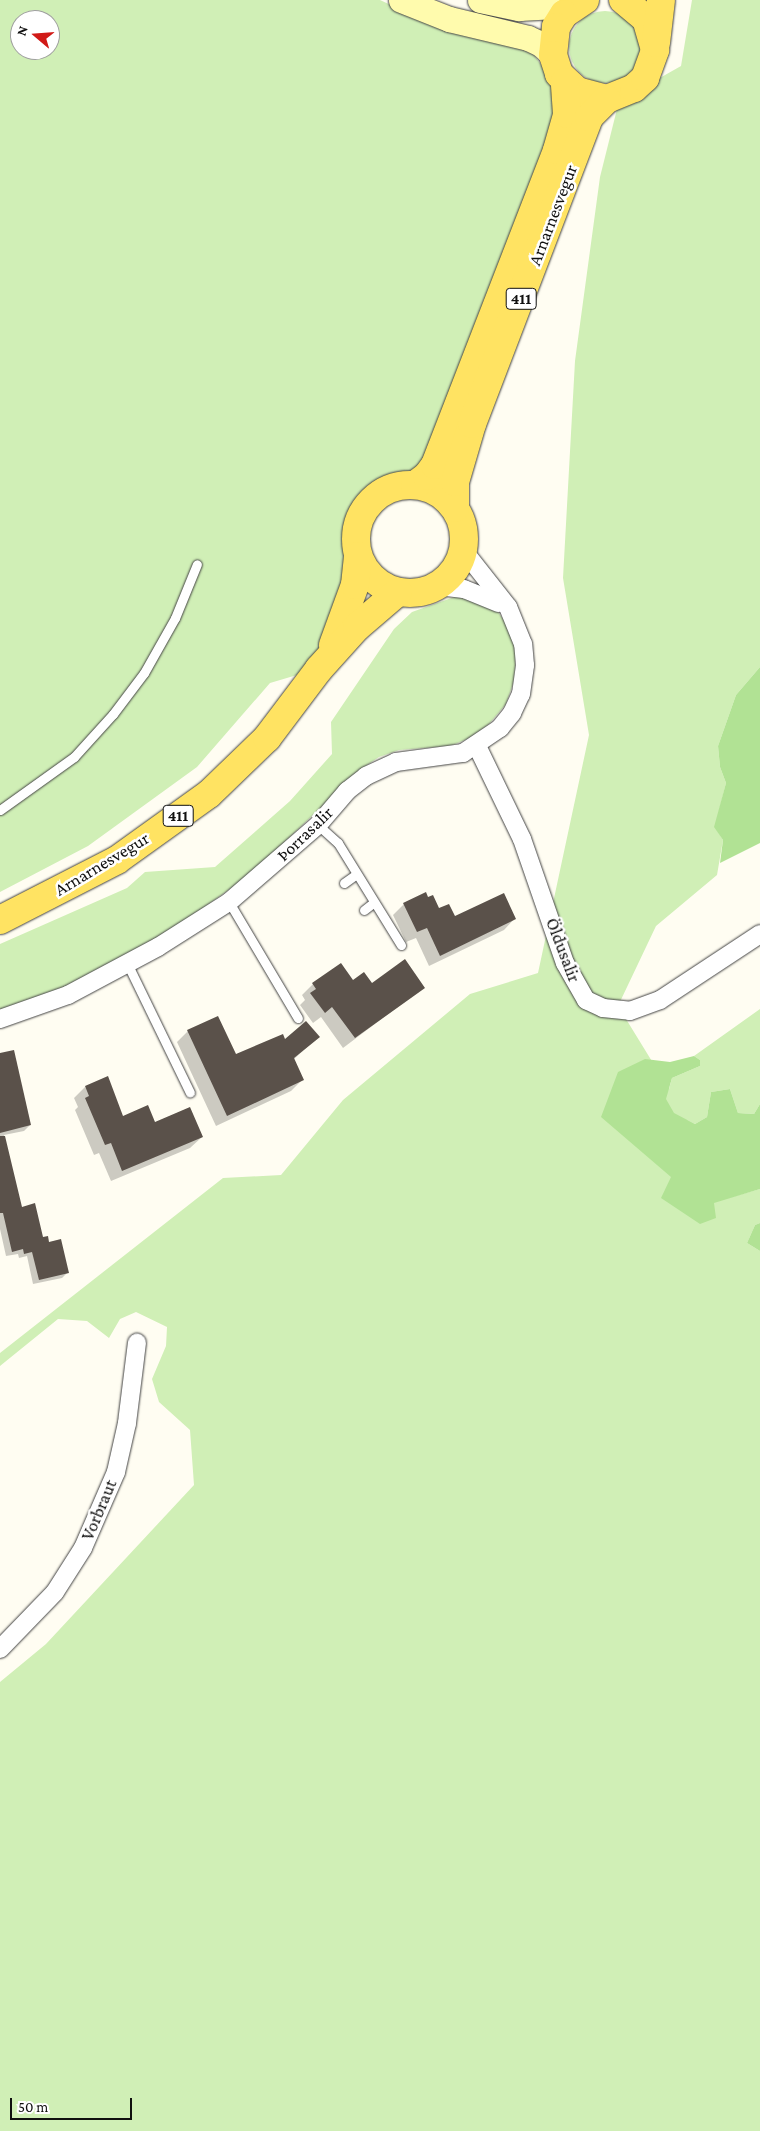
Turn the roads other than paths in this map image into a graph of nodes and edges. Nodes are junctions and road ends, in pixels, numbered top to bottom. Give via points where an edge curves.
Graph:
1 (401, 0) edge
2 (480, 0) edge
3 (623, 0) edge
4 (661, 0) edge
5 (580, 2) edge
6 (655, 50) junction
7 (553, 55) junction
8 (565, 82) junction
9 (607, 98) junction
10 (415, 485) junction
11 (455, 508) junction
12 (464, 551) junction
13 (358, 556) junction
14 (197, 564) dead end
15 (438, 586) junction
16 (398, 592) junction
17 (508, 608) junction
18 (320, 669) junction
19 (477, 746) junction
20 (0, 810) edge
21 (318, 825) junction
22 (355, 875) junction
23 (344, 883) dead end
24 (229, 902) junction
25 (373, 903) junction
26 (364, 910) dead end
27 (0, 920) edge
28 (760, 934) edge
29 (401, 945) dead end
30 (127, 963) junction
31 (298, 1018) dead end
32 (0, 1019) edge
33 (190, 1093) dead end
34 (137, 1343) dead end
35 (0, 1649) edge

1 - 7 main road via 449,19 528,38
2 - 5 main road via 519,8 552,8
3 - 6 main road via 646,19
4 - 6 main road, 411
5 - 7 main road via 556,27
6 - 9 main road, 411 via 648,71 634,88
7 - 8 main road, 411
8 - 9 main road via 577,91
8 - 10 main road, Arnarnesvegur / 411 via 567,114 557,150 434,465 427,476
9 - 11 main road, Arnarnesvegur / 411 via 589,117 472,424 456,482
10 - 11 main road via 431,488
10 - 13 main road, 411 via 385,490 363,511 356,541
11 - 12 main road, 411 via 462,521
12 - 15 main road via 455,570
12 - 17 street, Þorrasalir via 486,584
13 - 16 main road via 373,579
13 - 18 main road, Arnarnesvegur / 411 via 355,585
14 - 20 lane via 175,618 148,665 113,714 74,757
15 - 16 main road via 412,594
15 - 17 street via 482,594
16 - 18 main road, Arnarnesvegur / 411 via 374,610
17 - 19 street, Þorrasalir via 523,644 525,664 520,694 500,728
18 - 27 main road, Arnarnesvegur / 411 via 267,738 209,794 116,860
19 - 21 street, Þorrasalir via 446,756 396,762 366,776 347,791
19 - 28 street, Öldusalir via 522,838 566,963 586,1000 603,1008 630,1011 660,1000
21 - 22 lane via 338,843
21 - 24 street, Þorrasalir
22 - 23 lane
22 - 25 lane
24 - 30 street, Þorrasalir
24 - 31 lane
25 - 26 lane
25 - 29 lane
30 - 32 street, Þorrasalir via 68,996
30 - 33 lane
34 - 35 street, Vorbraut via 127,1422 116,1472 83,1548 55,1592

